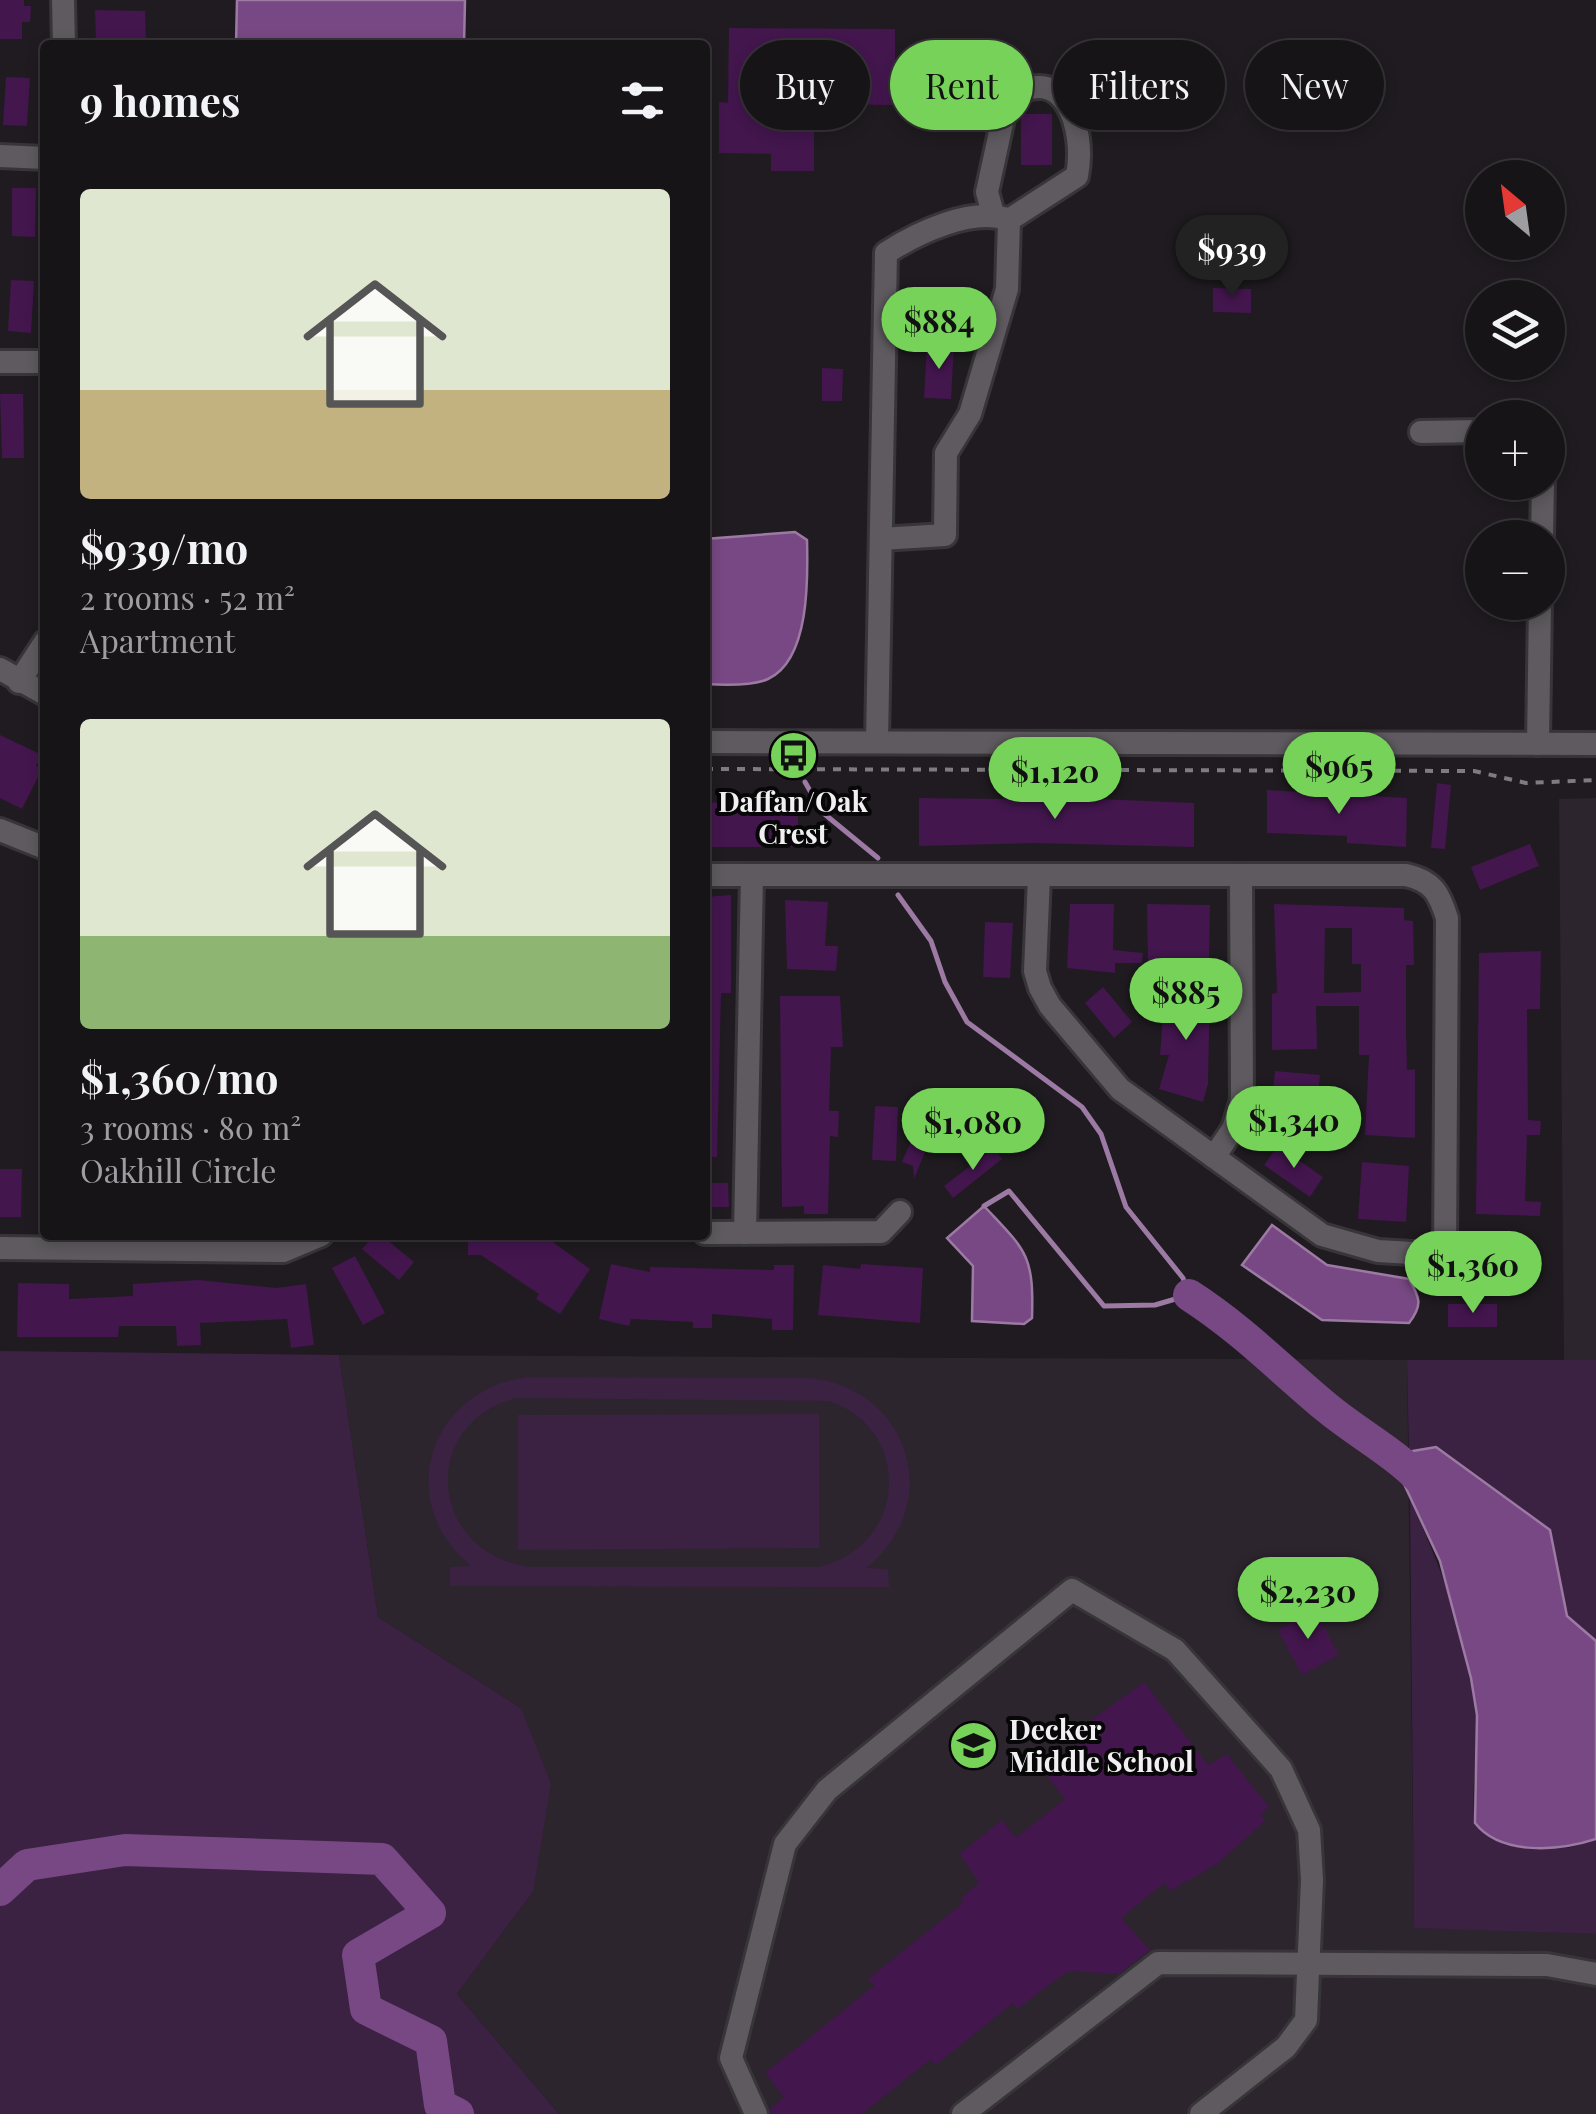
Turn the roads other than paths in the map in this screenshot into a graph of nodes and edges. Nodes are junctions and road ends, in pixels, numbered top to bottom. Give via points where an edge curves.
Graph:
1 (63, 0) edge
2 (64, 40) edge
3 (0, 156) edge
4 (40, 158) edge
5 (1001, 217) junction
6 (0, 362) edge
7 (40, 362) edge
8 (1465, 431) edge
9 (1421, 432) dead end
10 (881, 540) junction
11 (1540, 620) edge
12 (40, 647) edge
13 (9, 675) edge
14 (40, 691) edge
15 (710, 742) edge
16 (877, 742) junction
17 (1538, 744) junction
18 (1596, 744) edge
19 (0, 830) edge
20 (40, 846) edge
21 (710, 875) edge
22 (752, 875) junction
23 (1240, 876) junction
24 (1038, 877) junction
25 (1214, 1157) junction
26 (900, 1212) dead end
27 (710, 1233) edge
28 (744, 1233) junction
29 (310, 1240) edge
30 (141, 1242) edge
31 (0, 1248) edge
32 (1309, 1965) junction
33 (1596, 1974) edge
34 (756, 2114) edge
35 (963, 2114) edge
36 (1201, 2114) edge

1 - 2 street
3 - 4 street
5 - 5 street via 1077,176 1083,148 1061,95 1022,89 1007,100 988,192
5 - 10 street via 1007,289 970,414 946,452 945,535
5 - 10 street via 908,238 886,253
6 - 7 street
8 - 9 street
10 - 16 street
11 - 17 street
12 - 13 street
13 - 14 street
15 - 16 street
16 - 17 street
17 - 18 street
19 - 20 street
21 - 22 street
22 - 24 street
22 - 28 street
23 - 24 street
23 - 25 street via 1242,1100
23 - 25 street via 1406,875 1439,893 1447,918 1445,1255 1378,1251 1322,1235
24 - 25 street via 1035,971 1050,1006 1120,1088
26 - 28 street via 881,1232
27 - 28 street
29 - 30 street via 283,1251
30 - 31 street
32 - 33 street via 1547,1965
32 - 34 street via 1308,1830 1280,1769 1176,1650 1072,1590 826,1790 785,1844 731,2058
32 - 35 street via 1158,1963
32 - 36 street via 1306,2020 1298,2036

